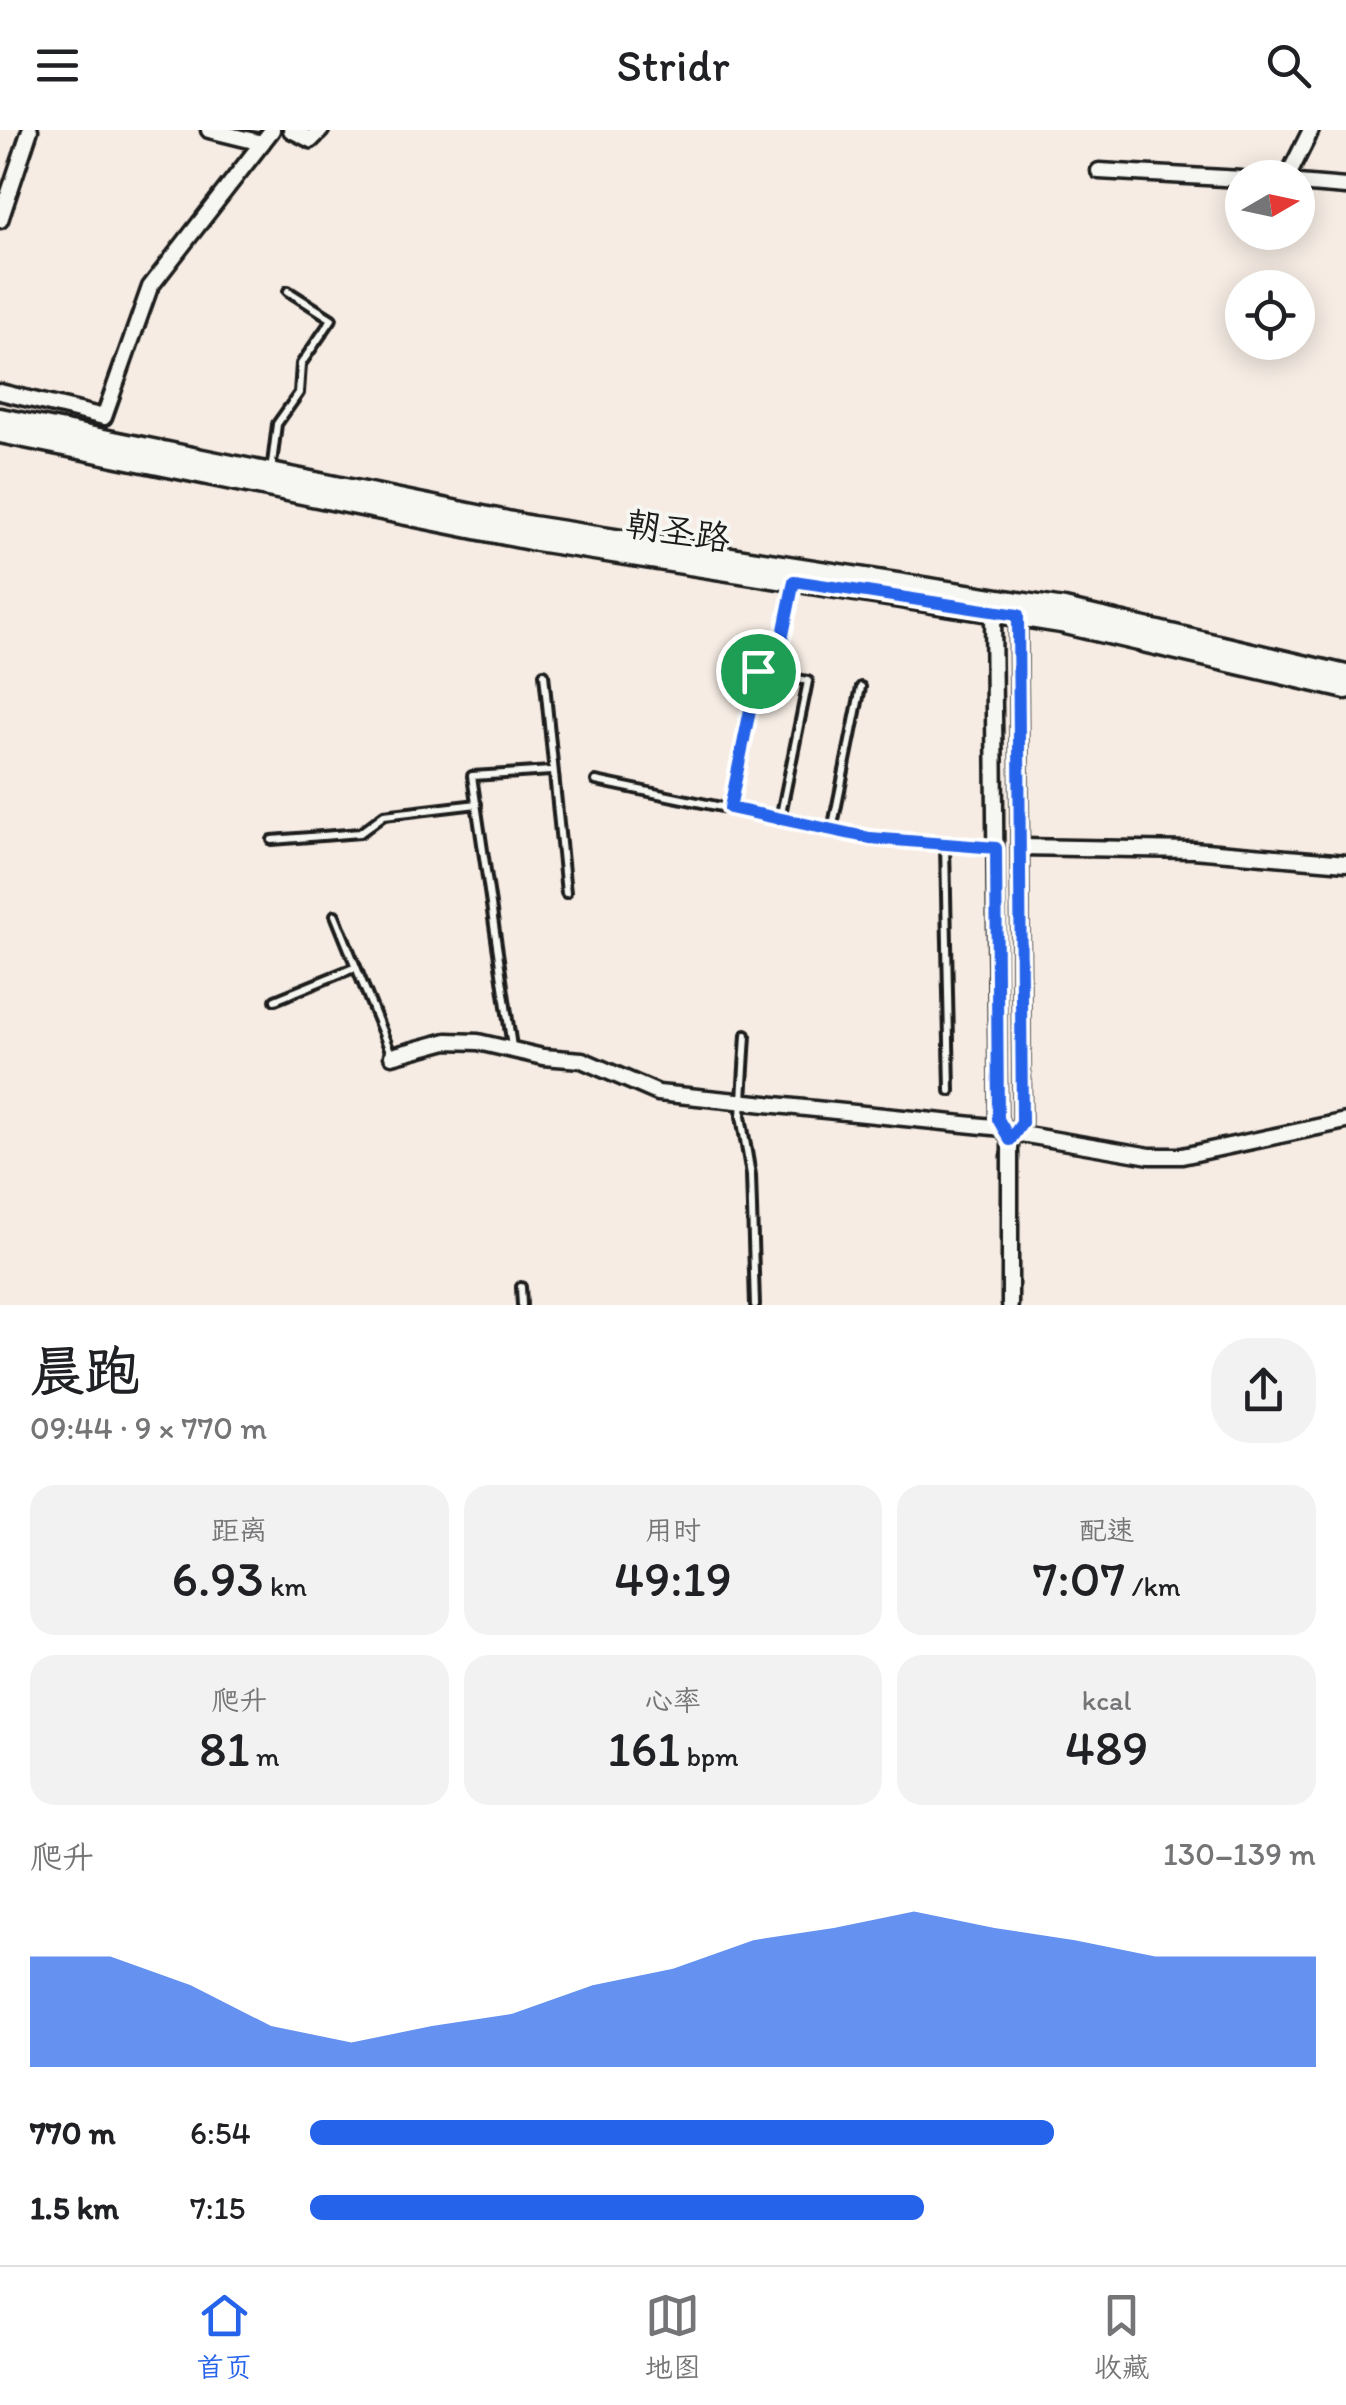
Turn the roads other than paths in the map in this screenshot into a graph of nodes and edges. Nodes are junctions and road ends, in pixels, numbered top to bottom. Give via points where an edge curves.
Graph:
1 (30, 130) edge
2 (291, 130) edge
3 (321, 130) edge
4 (1311, 130) edge
5 (219, 131) edge
6 (267, 136) edge
7 (1295, 160) edge
8 (1099, 171) dead end
9 (1225, 178) edge
10 (1315, 184) edge
11 (1346, 187) edge
12 (0, 220) edge
13 (288, 291) dead end
14 (0, 392) edge
15 (0, 418) edge
16 (0, 433) edge
17 (271, 472) junction
18 (794, 581) junction
19 (993, 611) junction
20 (1018, 615) junction
21 (544, 674) dead end
22 (775, 674) junction
23 (1346, 675) edge
24 (861, 687) dead end
25 (1346, 689) edge
26 (552, 770) junction
27 (596, 781) dead end
28 (476, 804) junction
29 (730, 808) junction
30 (780, 819) junction
31 (832, 830) junction
32 (272, 840) dead end
33 (946, 845) junction
34 (996, 848) junction
35 (1020, 848) junction
36 (1346, 863) edge
37 (566, 893) dead end
38 (335, 915) dead end
39 (356, 968) junction
40 (275, 1000) dead end
41 (746, 1034) dead end
42 (512, 1047) junction
43 (392, 1056) joint
44 (950, 1092) dead end
45 (742, 1101) junction
46 (1346, 1120) edge
47 (1009, 1134) junction
48 (521, 1287) dead end
49 (522, 1305) edge
50 (755, 1305) edge
51 (1010, 1305) edge

1 - 12 street
2 - 3 street via 311,140
4 - 7 street
5 - 6 street
6 - 14 street via 150,287 104,417
8 - 9 street
10 - 11 street
13 - 17 lane via 332,319 297,373 299,394 277,424
15 - 17 main road, 朝圣路
16 - 18 main road, 朝圣路 via 530,540
17 - 23 main road, 朝圣路 via 532,526 1064,608
18 - 19 main road, 朝圣路
18 - 22 lane
19 - 20 main road, 朝圣路
19 - 34 street
20 - 25 main road, 朝圣路
20 - 35 street
21 - 26 lane
22 - 29 lane via 758,671
22 - 30 lane via 808,681
24 - 31 lane
26 - 28 lane via 472,776
26 - 37 lane
27 - 29 lane
28 - 32 lane via 384,816 360,834
28 - 42 lane
29 - 30 lane
30 - 31 lane
31 - 33 lane
33 - 34 lane
33 - 44 lane
34 - 47 street via 998,1119
35 - 36 street via 1193,850
35 - 47 street via 1022,1123
38 - 39 lane
39 - 40 lane
39 - 43 lane
41 - 45 lane
42 - 43 street via 447,1041
42 - 45 street via 582,1060 658,1093
45 - 47 street
45 - 50 lane via 752,1175
46 - 47 street via 1182,1156
47 - 51 street
48 - 49 lane

